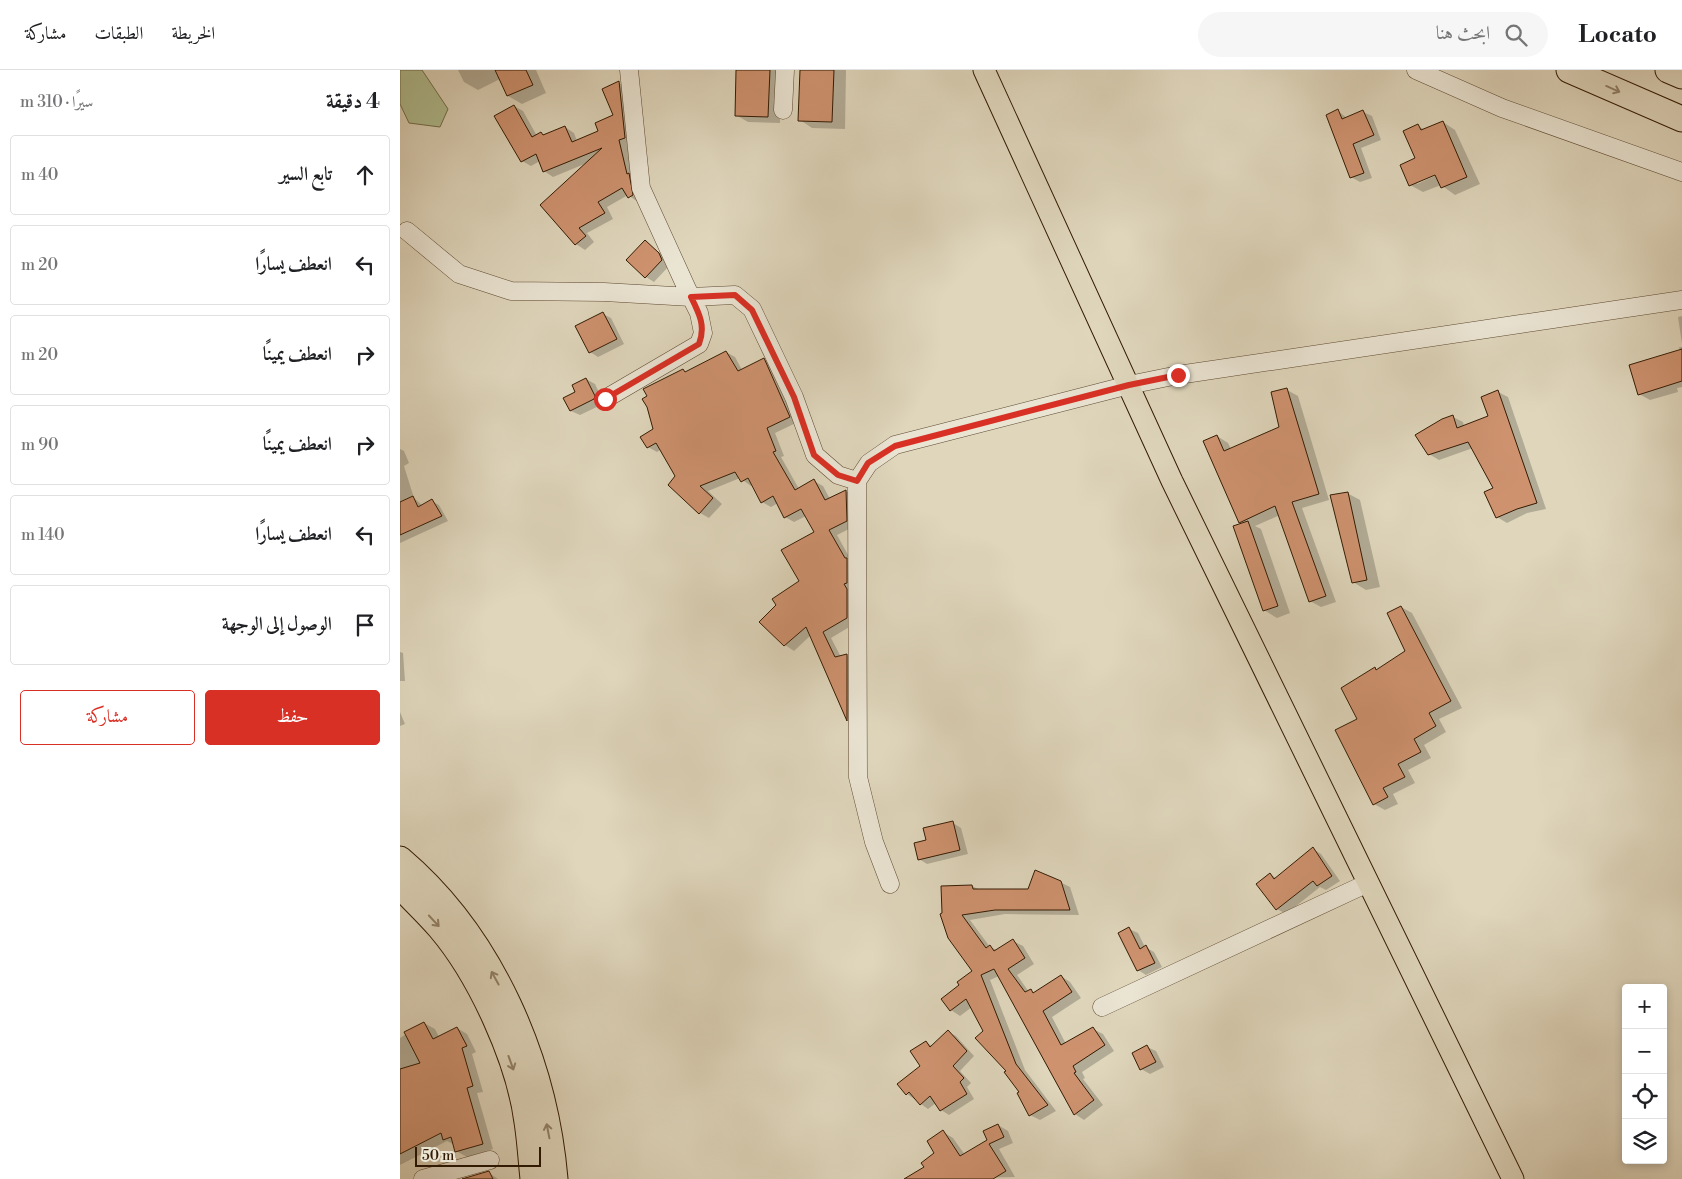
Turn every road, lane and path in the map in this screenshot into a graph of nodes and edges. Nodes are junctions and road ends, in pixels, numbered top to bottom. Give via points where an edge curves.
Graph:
1 (629, 70) edge
2 (785, 70) edge
3 (984, 70) edge
4 (1416, 70) edge
5 (1568, 70) edge
6 (1668, 70) edge
7 (1682, 76) edge
8 (783, 110) dead end
9 (1682, 120) edge
10 (1682, 172) edge
11 (407, 232) dead end
12 (691, 297) junction
13 (1682, 300) edge
14 (1129, 385) junction
15 (605, 399) dead end
16 (857, 481) junction
17 (400, 859) edge
18 (1368, 883) junction
19 (890, 884) dead end
20 (400, 886) edge
21 (1102, 1007) dead end
22 (490, 1160) dead end
23 (423, 1179) edge
24 (533, 1179) edge
25 (555, 1179) edge
26 (1513, 1179) edge

1 - 12 street via 641,188
2 - 8 street
3 - 14 main road
4 - 10 street via 1502,108
5 -> 9 highway
6 - 7 highway
11 - 12 street via 459,274 511,291
12 - 15 street via 699,313 703,333 699,344
12 - 16 street via 735,295 752,310 794,397 814,455 838,475
13 - 14 street
14 - 16 street via 895,446 868,463
14 - 18 main road via 1172,481
16 - 19 street via 858,777 874,842
25 -> 17 highway via 540,1091 506,999 441,899
18 - 21 street
18 - 26 main road
20 -> 24 highway via 440,929 470,972 495,1018 527,1120
22 - 23 street

